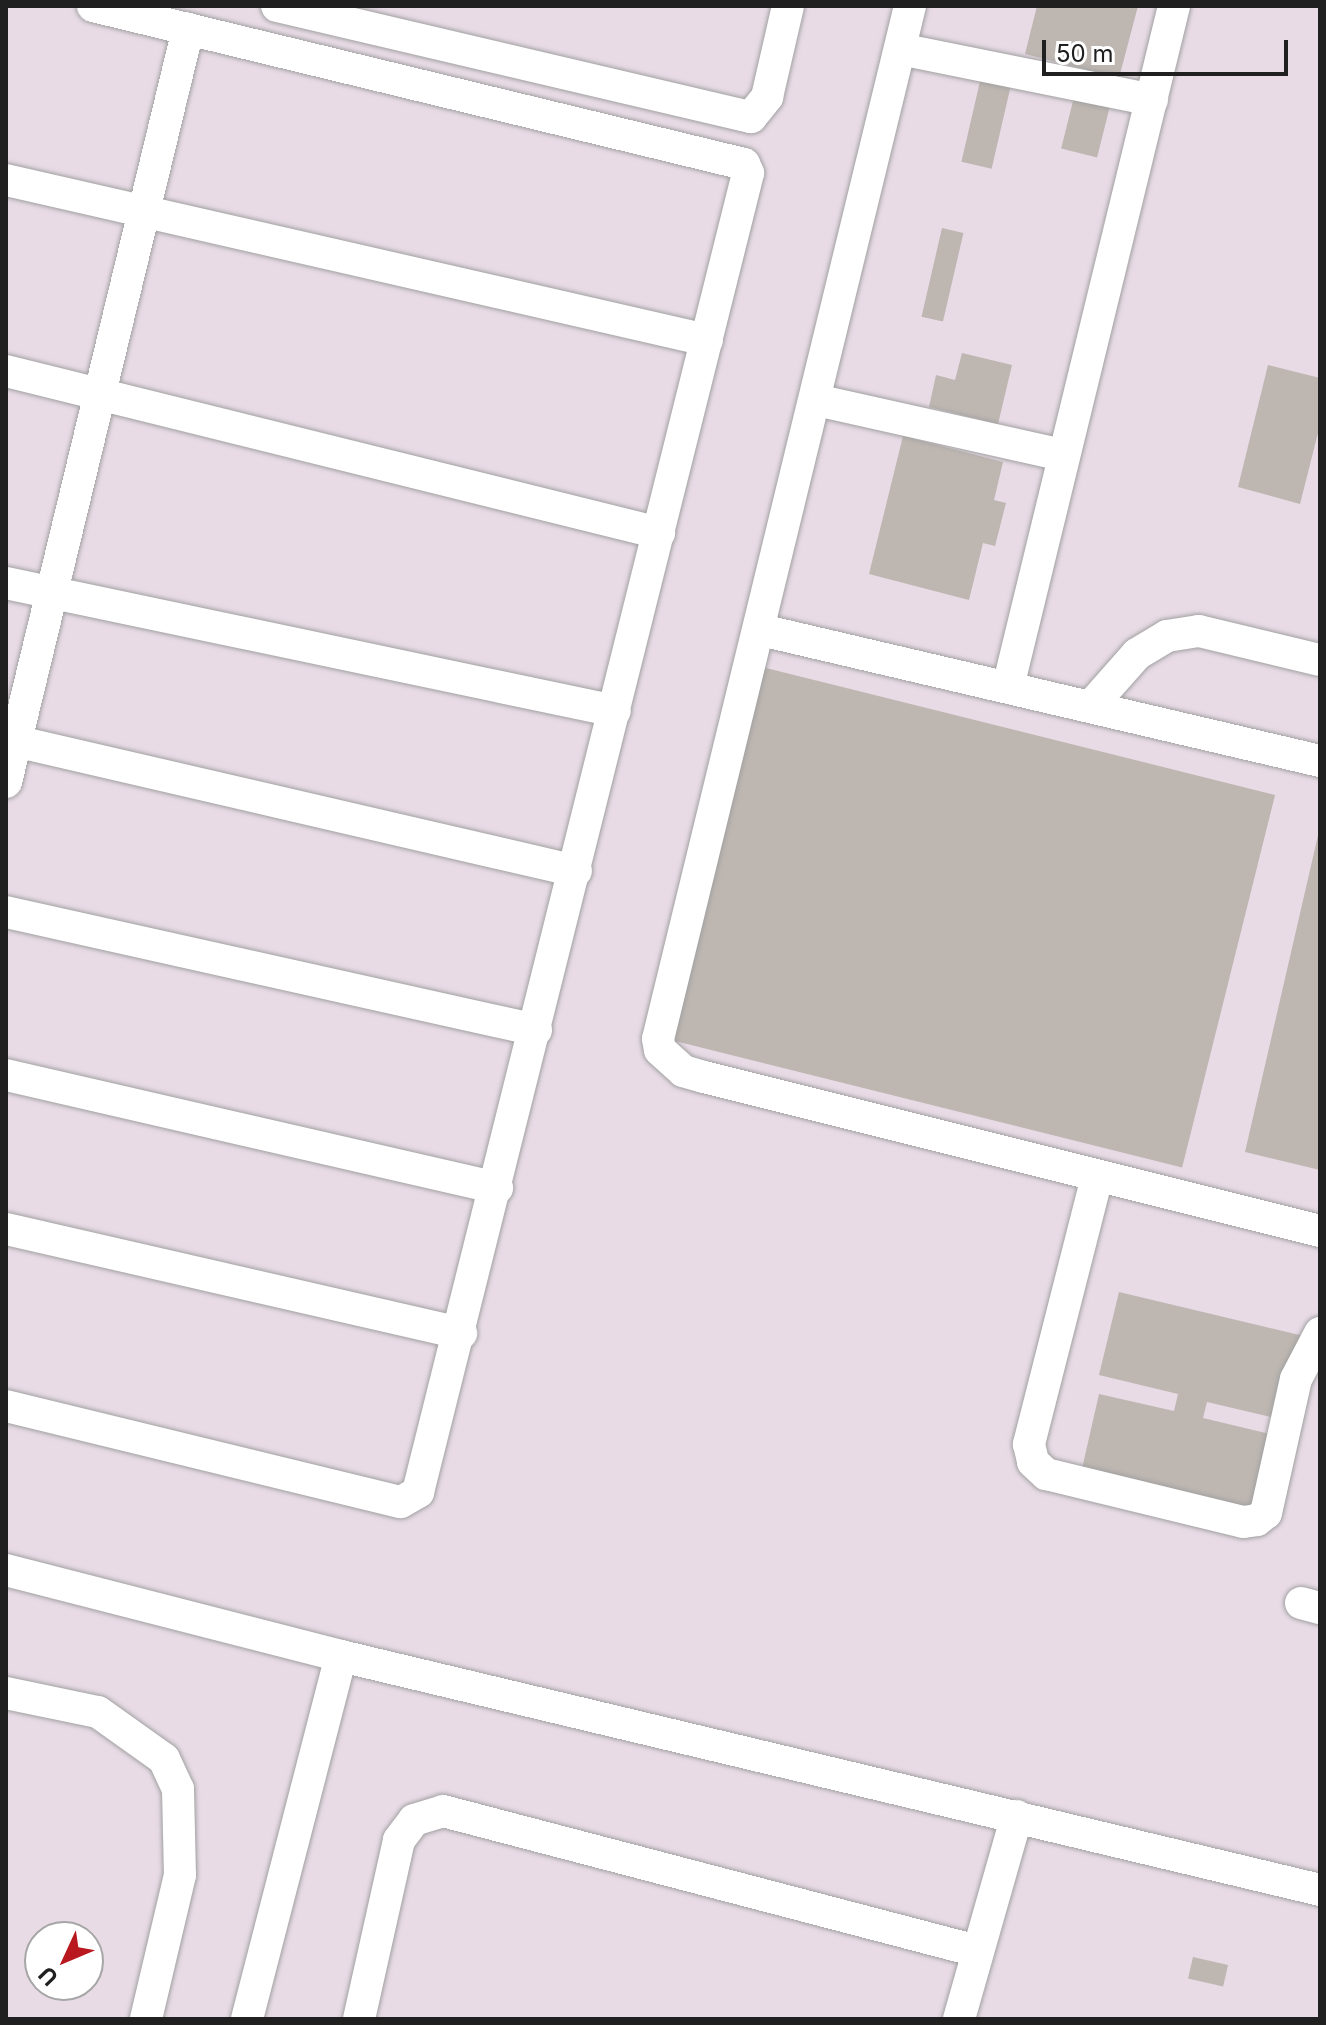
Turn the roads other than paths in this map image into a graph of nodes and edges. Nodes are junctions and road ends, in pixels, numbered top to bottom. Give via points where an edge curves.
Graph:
1 (93, 6) edge
2 (277, 6) edge
3 (788, 6) edge
4 (910, 6) edge
5 (1174, 6) edge
6 (188, 29) junction
7 (900, 49) junction
8 (1152, 100) junction
9 (6, 180) edge
10 (144, 213) junction
11 (707, 340) junction
12 (6, 371) edge
13 (100, 394) junction
14 (816, 400) junction
15 (1062, 455) junction
16 (659, 533) junction
17 (6, 583) edge
18 (51, 594) junction
19 (761, 630) junction
20 (1320, 660) edge
21 (1008, 687) junction
22 (1091, 706) junction
23 (615, 711) junction
24 (11, 740) edge
25 (1320, 761) edge
26 (6, 782) edge
27 (576, 871) junction
28 (6, 912) edge
29 (536, 1030) junction
30 (6, 1075) edge
31 (1097, 1177) junction
32 (497, 1188) junction
33 (6, 1229) edge
34 (1320, 1231) edge
35 (461, 1333) junction
36 (1320, 1333) edge
37 (6, 1406) edge
38 (6, 1570) edge
39 (341, 1656) junction
40 (6, 1693) edge
41 (1017, 1816) junction
42 (1320, 1890) edge
43 (977, 1951) junction
44 (146, 2019) edge
45 (247, 2019) edge
46 (359, 2019) edge
47 (959, 2019) edge

1 - 6 lane
2 - 3 lane via 751,117 767,97
4 - 7 lane
5 - 8 lane
6 - 10 lane
6 - 11 lane via 744,164 746,187
7 - 8 lane
7 - 14 lane
8 - 15 lane
9 - 10 lane
10 - 11 lane
10 - 13 lane
11 - 16 lane
12 - 13 lane
13 - 16 lane
13 - 18 lane
14 - 15 lane
14 - 19 lane
15 - 21 lane
16 - 23 lane
17 - 18 lane
18 - 23 lane
18 - 24 lane
19 - 21 lane
19 - 31 lane via 658,1039 660,1050 683,1071
20 - 22 lane via 1199,631 1167,636 1137,654
21 - 22 lane
22 - 25 lane
23 - 27 lane
24 - 26 lane
24 - 27 lane
27 - 29 lane
28 - 29 lane
29 - 32 lane
30 - 32 lane
31 - 34 lane
31 - 36 lane via 1029,1444 1033,1462 1046,1474 1243,1522 1257,1520 1266,1513 1296,1379
32 - 35 lane
33 - 35 lane
35 - 37 lane via 424,1481 401,1502
38 - 39 lane
39 - 41 lane
39 - 45 lane
40 - 44 lane via 98,1712 164,1759 178,1789 180,1875
41 - 42 lane
41 - 43 lane
43 - 46 lane via 443,1811 414,1820 399,1840
43 - 47 lane

